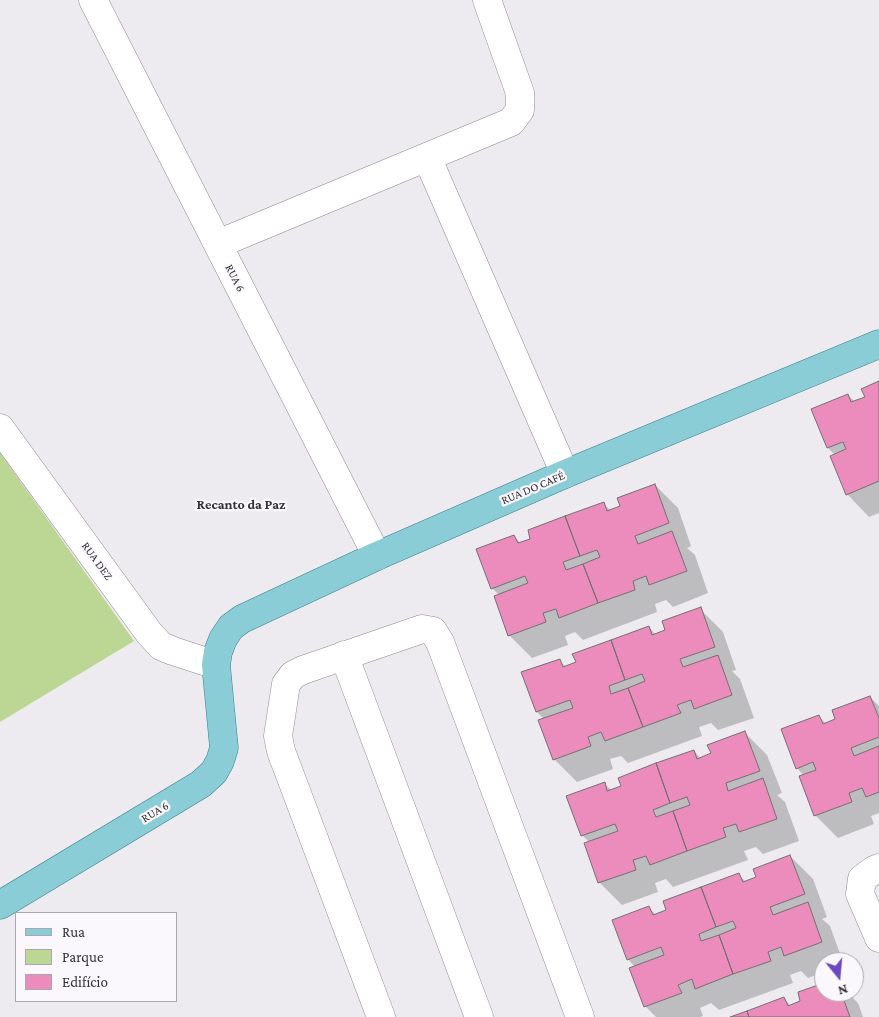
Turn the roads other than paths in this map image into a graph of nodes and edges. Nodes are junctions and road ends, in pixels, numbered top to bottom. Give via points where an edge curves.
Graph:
1 (92, 0) edge
2 (487, 0) edge
3 (427, 157) junction
4 (218, 244) junction
5 (879, 344) edge
6 (0, 428) edge
7 (565, 474) junction
8 (377, 556) junction
9 (344, 655) junction
10 (216, 665) junction
11 (879, 868) edge
12 (0, 905) edge
13 (879, 938) edge
14 (381, 1017) edge
15 (479, 1017) edge
16 (580, 1017) edge

1 - 4 street, RUA 6
2 - 3 street via 520,93 520,110 511,122
3 - 4 street
3 - 7 street
4 - 8 street, RUA 6
5 - 7 main road, RUA DO CAFÉ
6 - 10 street, RUA DEZ via 149,633 167,649
7 - 8 main road, RUA DO CAFÉ
8 - 10 main road, RUA DO CAFÉ via 242,619 223,639
9 - 14 street via 293,675 286,684 278,736
9 - 15 street
9 - 16 street via 422,628 433,631 440,642
10 - 12 main road, RUA 6 via 224,748 214,772 201,784
11 - 13 street via 862,879 860,894

